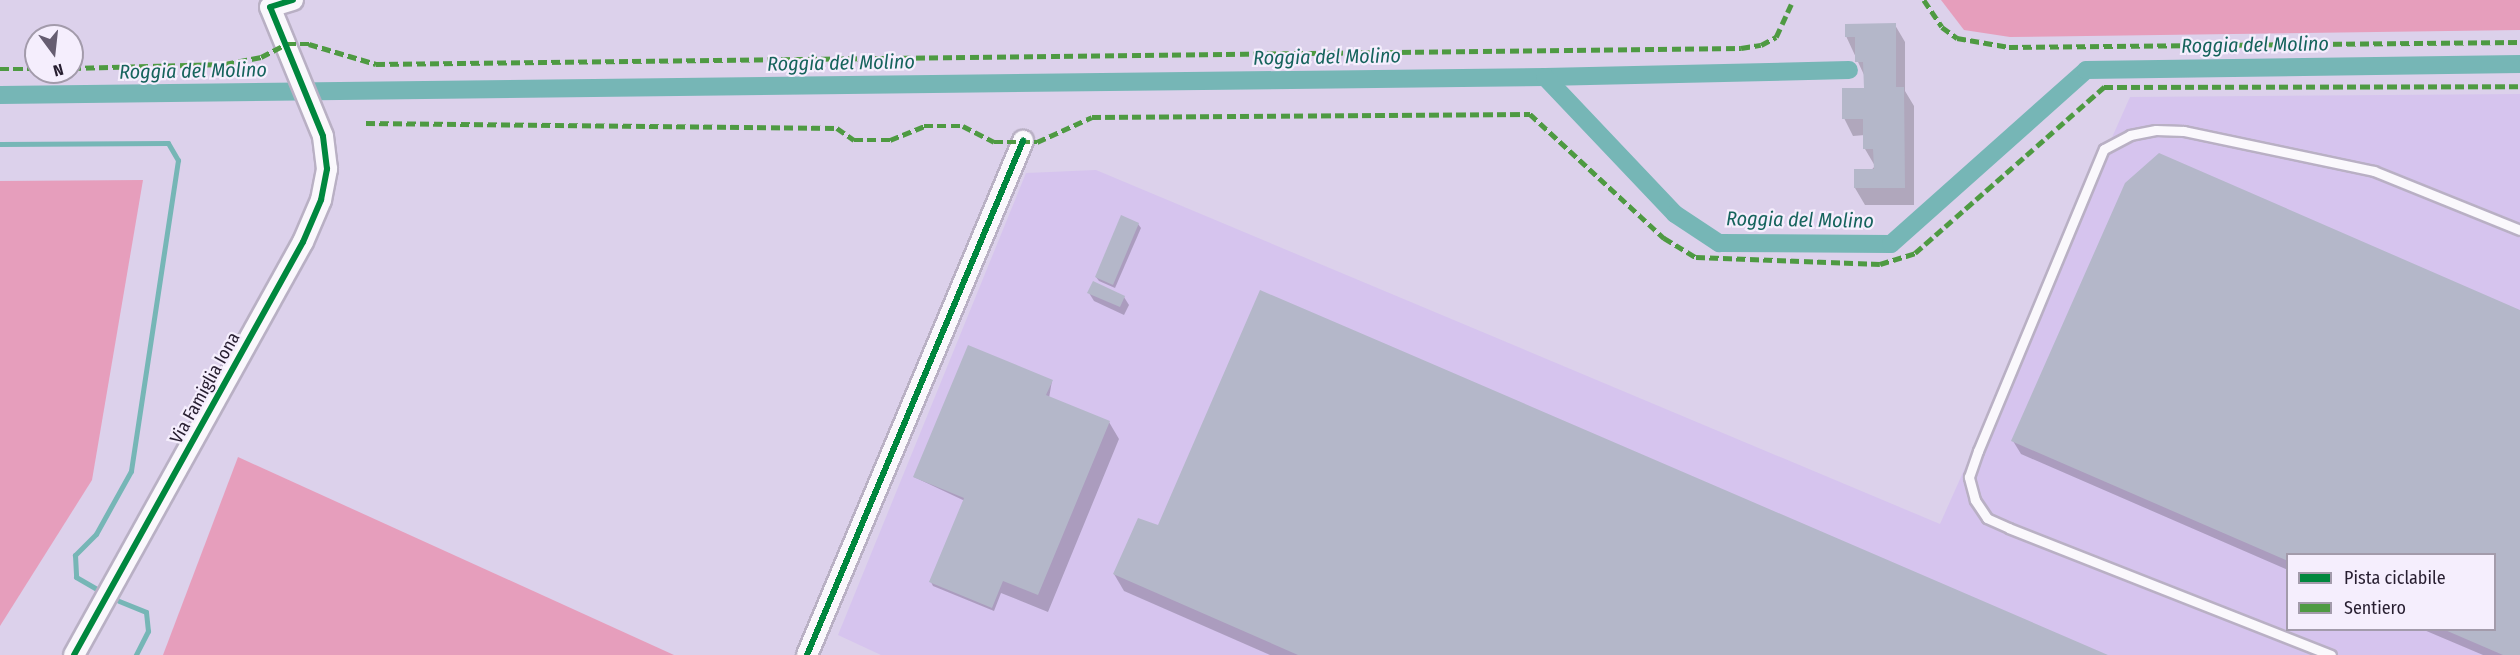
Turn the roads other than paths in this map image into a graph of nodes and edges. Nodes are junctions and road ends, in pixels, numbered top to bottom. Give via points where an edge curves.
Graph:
1 (293, 0) edge
2 (268, 4) edge
3 (1023, 141) dead end
4 (2520, 230) edge
5 (74, 655) edge
6 (807, 655) edge
7 (2331, 655) edge

1 - 2 street
2 - 5 street, Via Famiglia Iona via 319,125 327,169 321,200 303,242
3 - 6 street
4 - 7 lane via 2374,171 2207,136 2156,130 2130,135 2104,149 1978,451 1969,477 1975,500 1988,518 2009,528

